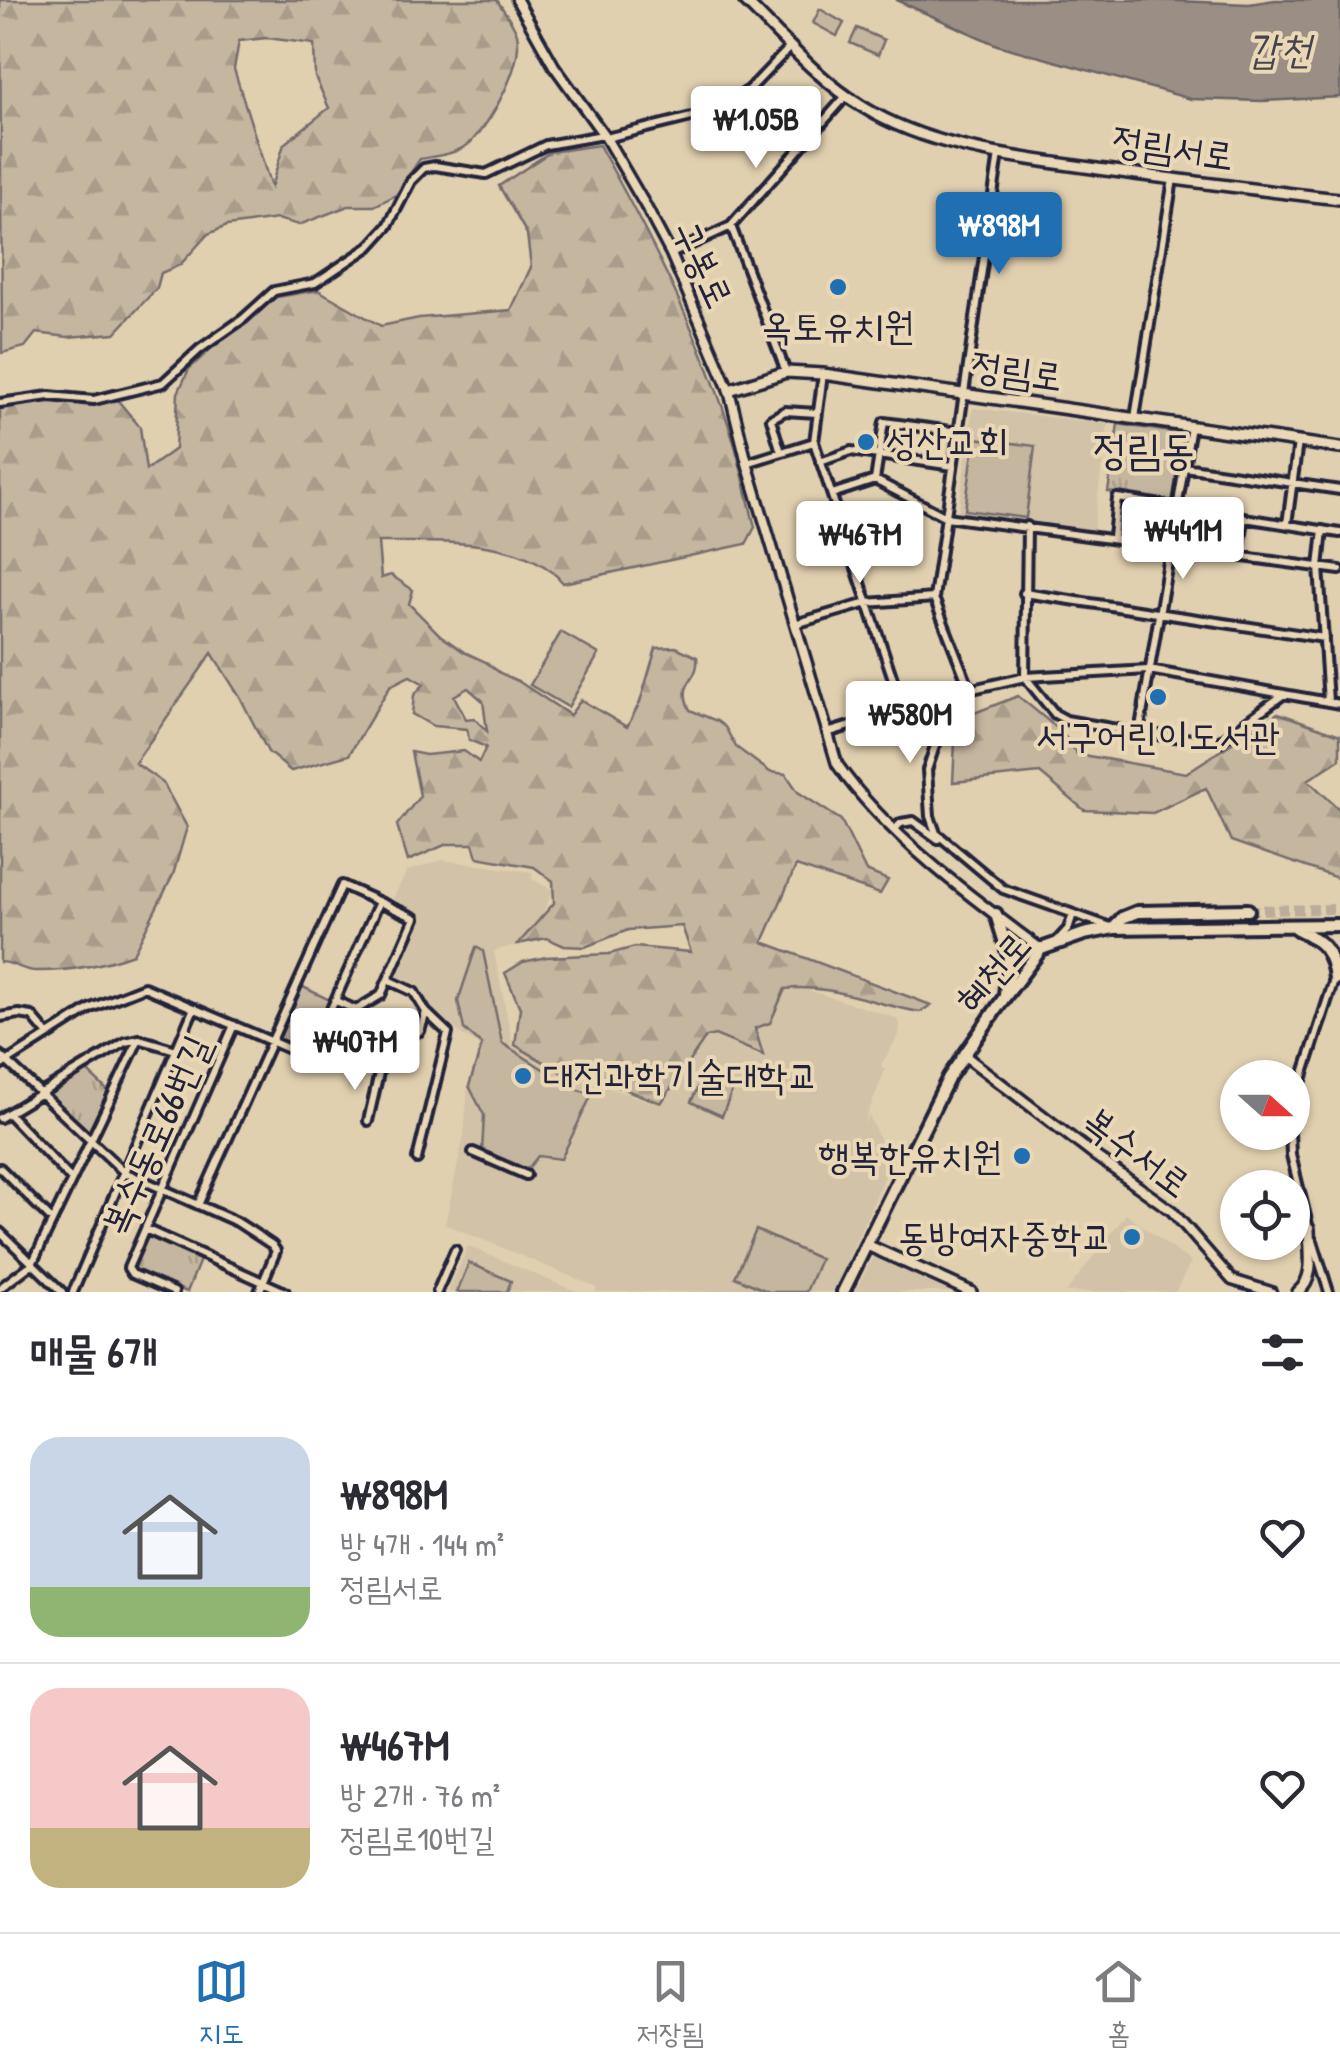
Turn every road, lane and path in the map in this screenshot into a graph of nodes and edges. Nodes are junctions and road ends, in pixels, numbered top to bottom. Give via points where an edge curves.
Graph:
1 (517, 0) edge
2 (744, 0) edge
3 (791, 46) junction
4 (846, 95) junction
5 (605, 137) junction
6 (999, 154) junction
7 (1173, 180) junction
8 (1340, 199) edge
9 (731, 226) junction
10 (670, 254) junction
11 (786, 372) junction
12 (823, 374) junction
13 (729, 390) junction
14 (964, 394) junction
15 (0, 403) edge
16 (817, 413) junction
17 (1135, 418) junction
18 (1190, 426) junction
19 (959, 432) junction
20 (814, 442) junction
21 (1298, 442) junction
22 (1340, 448) edge
23 (781, 452) junction
24 (879, 454) junction
25 (820, 462) junction
26 (746, 463) junction
27 (953, 466) junction
28 (1184, 467) junction
29 (875, 480) junction
30 (1292, 483) junction
31 (1340, 490) edge
32 (832, 494) junction
33 (1177, 505) junction
34 (1244, 516) junction
35 (946, 517) junction
36 (1287, 524) junction
37 (1027, 526) junction
38 (1323, 530) junction
39 (1340, 532) edge
40 (1112, 538) junction
41 (1170, 546) junction
42 (1239, 556) junction
43 (1319, 567) junction
44 (1340, 570) edge
45 (1024, 593) junction
46 (934, 598) junction
47 (867, 603) junction
48 (1159, 612) junction
49 (795, 624) junction
50 (1324, 638) junction
51 (1150, 670) junction
52 (1025, 677) junction
53 (967, 691) junction
54 (1284, 694) junction
55 (1328, 702) junction
56 (1340, 704) edge
57 (903, 710) junction
58 (1139, 733) junction
59 (826, 734) junction
60 (894, 830) junction
61 (943, 842) junction
62 (379, 902) junction
63 (1248, 910) tunnel mouth
64 (996, 914) junction
65 (1073, 914) junction
66 (1340, 925) edge
67 (1291, 926) junction
68 (1114, 928) junction
69 (1046, 948) junction
70 (1340, 962) edge
71 (1337, 975) edge
72 (388, 980) junction
73 (1004, 998) junction
74 (336, 1001) junction
75 (194, 1008) junction
76 (426, 1012) junction
77 (0, 1017) edge
78 (234, 1025) junction
79 (48, 1035) junction
80 (140, 1039) junction
81 (271, 1042) junction
82 (176, 1050) junction
83 (0, 1055) edge
84 (964, 1055) junction
85 (1309, 1060) edge
86 (8, 1061) junction
87 (0, 1066) edge
88 (40, 1092) junction
89 (4, 1116) edge
90 (368, 1122) dead end
91 (89, 1139) junction
92 (473, 1152) dead end
93 (417, 1159) dead end
94 (0, 1168) edge
95 (124, 1172) junction
96 (526, 1175) dead end
97 (71, 1178) junction
98 (162, 1189) junction
99 (198, 1205) junction
100 (52, 1220) junction
101 (145, 1229) junction
102 (1310, 1231) edge
103 (0, 1232) edge
104 (866, 1245) junction
105 (455, 1250) dead end
106 (1310, 1260) edge
107 (32, 1264) junction
108 (263, 1282) junction
109 (0, 1288) edge
110 (62, 1292) edge
111 (73, 1292) edge
112 (174, 1292) edge
113 (259, 1292) edge
114 (285, 1292) edge
115 (437, 1292) edge
116 (843, 1292) edge
117 (970, 1292) edge
118 (1271, 1292) edge
119 (1298, 1292) edge
120 (1329, 1292) edge

1 - 5 street, 구봉로
2 - 3 main road, 정림서로
3 - 4 main road, 정림서로
3 - 5 street via 748,90 716,111
4 - 6 main road, 정림서로 via 886,120
4 - 9 street
5 - 10 street, 구봉로
5 - 15 street via 546,145 486,174 424,168 369,247 315,284 274,291 163,384 94,400 49,396
6 - 7 main road, 정림서로
6 - 14 street
7 - 8 main road, 정림서로
7 - 17 street
9 - 10 street
9 - 11 street
10 - 13 street, 구봉로
11 - 12 main road, 정림로
11 - 13 main road, 정림로
12 - 14 main road, 정림로
12 - 16 street
13 - 26 street, 구봉로
14 - 17 main road, 정림로
14 - 19 street
16 - 20 street
16 - 23 street via 785,412 771,419
17 - 18 main road, 정림로
18 - 21 main road, 정림로
18 - 28 street
19 - 24 street via 884,422
19 - 27 street
20 - 23 street
20 - 25 street
21 - 22 main road, 정림로
21 - 30 street
23 - 26 street
24 - 25 street via 851,451
24 - 27 street
24 - 29 street
25 - 32 street
26 - 49 street, 구봉로
27 - 35 street
28 - 30 street
28 - 33 street
29 - 32 street
29 - 35 street
30 - 31 street
30 - 36 street
32 - 47 street
33 - 34 street
33 - 40 street via 1117,498
33 - 41 street
34 - 36 street
34 - 42 street
35 - 37 street
35 - 46 street
36 - 38 street
37 - 40 street
37 - 45 street
38 - 39 street
38 - 43 street
40 - 41 street
41 - 42 street
41 - 48 street
42 - 43 street
43 - 44 street
43 - 50 street
45 - 48 street
45 - 52 street
46 - 47 street
46 - 53 street
47 - 49 street
47 - 57 street
48 - 50 street
48 - 51 street
49 - 59 street, 구봉로
50 - 55 street
51 - 52 street
51 - 54 street
51 - 58 street
52 - 53 street
52 - 58 street via 1066,720
53 - 57 street
53 - 61 street via 927,770 930,816
54 - 55 street
54 - 58 street via 1218,742
55 - 56 street
57 - 59 street
59 - 60 street, 구봉로 via 852,786
60 - 61 street via 913,821
60 - 64 street, 구봉로
61 - 65 street via 1003,889
62 - 72 street via 416,918
62 - 74 street
62 - 81 street via 342,885
63 - 68 main road via 1137,912
64 - 69 street, 구봉로
64 - 73 main road via 1009,956
65 - 68 street
65 - 69 street via 1068,930
66 - 67 main road, 혜천로
67 - 68 main road, 혜천로
67 - 71 main road via 1324,945
68 - 69 main road, 혜천로
69 - 73 main road, 혜천로
70 - 71 street
71 - 85 street
72 - 74 street via 381,995 356,1010
72 - 76 street via 414,992
73 - 84 main road, 혜천로
74 - 81 street via 314,1047 296,1052
75 - 78 street
75 - 79 street via 144,988 91,1008
75 - 82 street
76 - 90 street via 420,1031 384,1051
76 - 93 street via 448,1033
77 - 79 street via 32,1016
78 - 81 street
78 - 98 street, 복수동로66번길
79 - 86 street
80 - 82 street
80 - 88 street
80 - 91 street
81 - 99 street
82 - 95 street
83 - 86 street
84 - 104 main road, 혜천로
84 - 118 street, 복수서로 via 1172,1210 1232,1280
86 - 87 street
86 - 88 street
88 - 89 street
88 - 91 street
89 - 97 street
91 - 95 street
91 - 97 street
92 - 96 street
94 - 100 street
95 - 98 street
95 - 111 street
97 - 100 street
98 - 99 street
98 - 101 street, 복수동로66번길
99 - 108 street via 272,1245 276,1252
100 - 107 street
101 - 108 street
101 - 112 street, 복수동로66번길 via 128,1268
102 - 120 street
103 - 107 street
104 - 116 main road, 혜천로
104 - 117 main road
105 - 115 street
106 - 119 main road via 1310,1276
107 - 109 street
107 - 110 street
108 - 113 street
108 - 114 street

